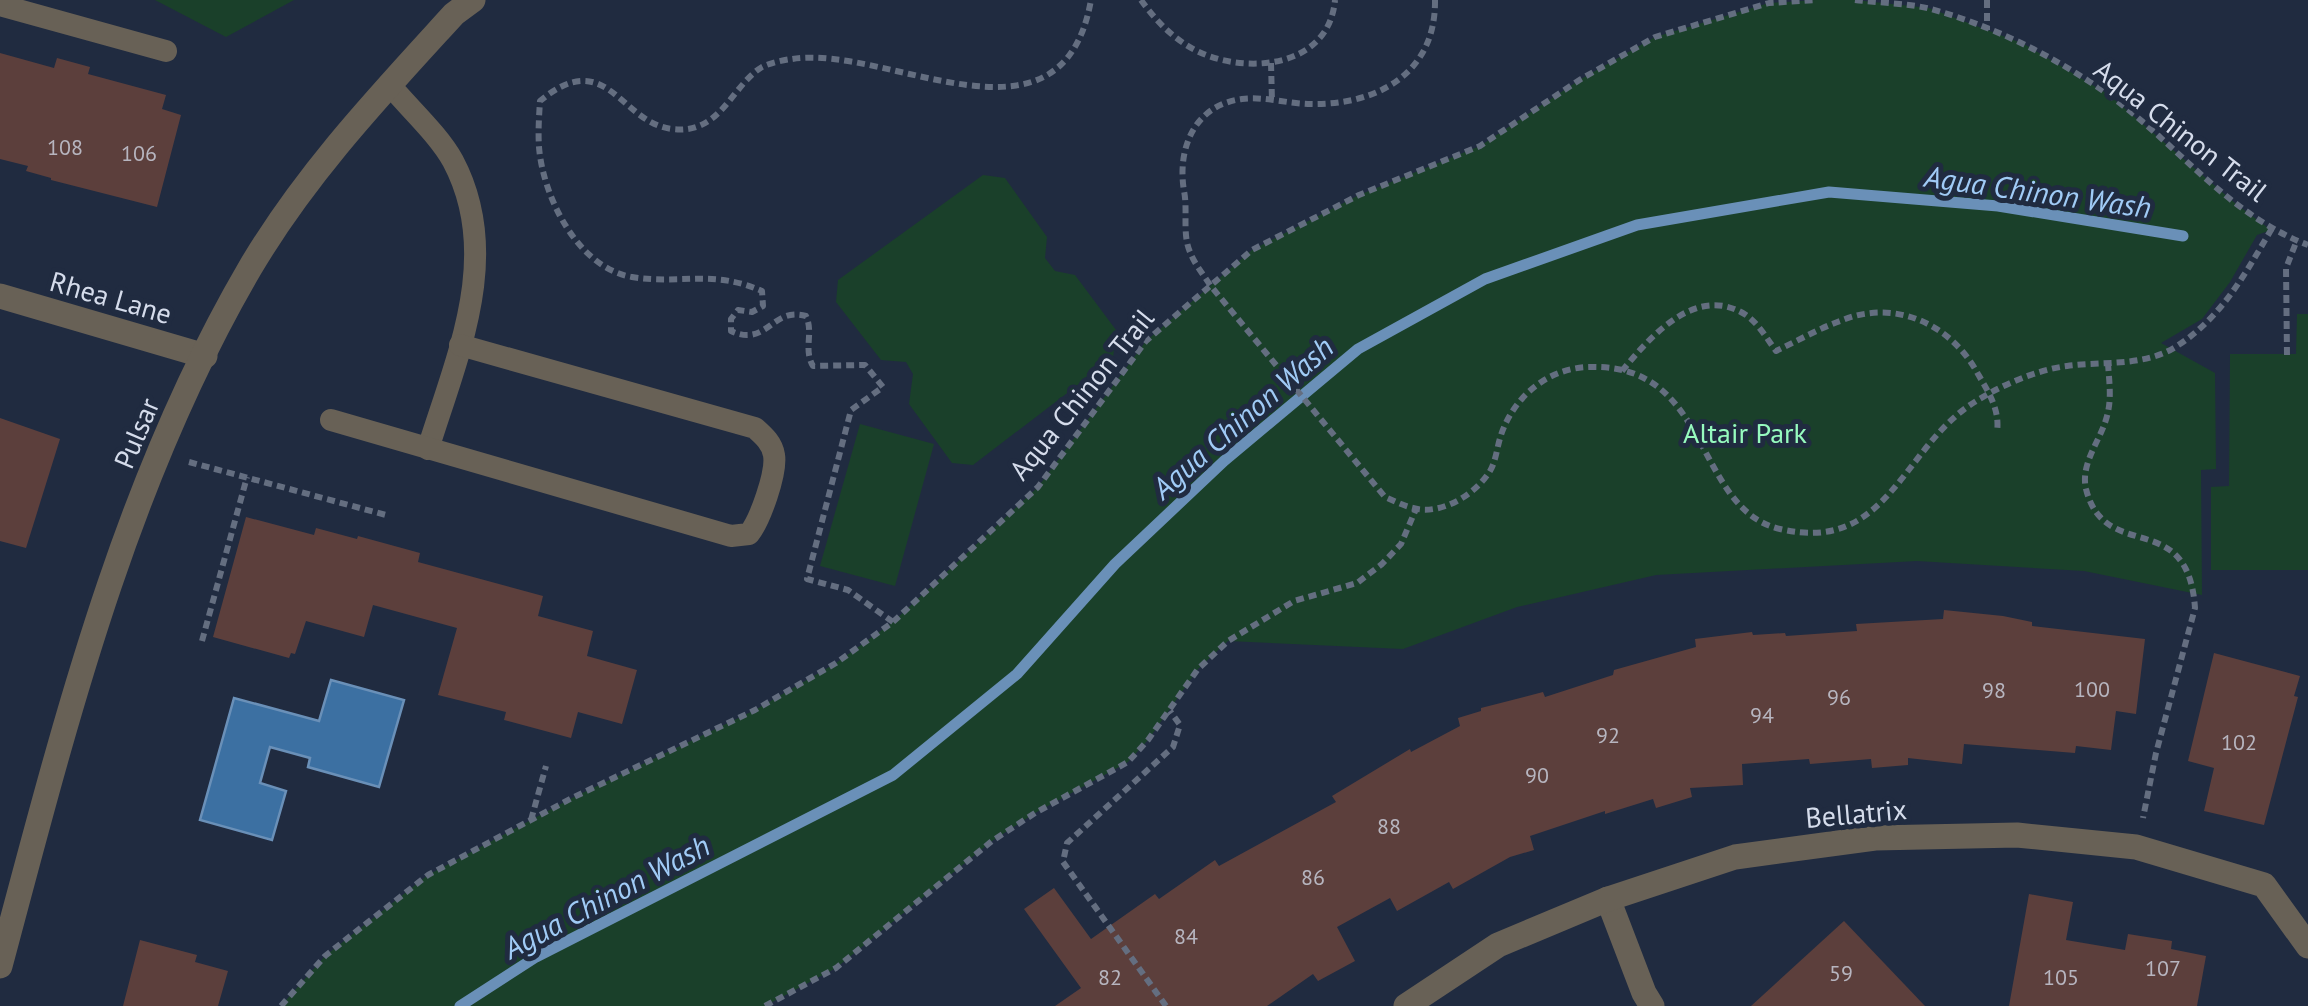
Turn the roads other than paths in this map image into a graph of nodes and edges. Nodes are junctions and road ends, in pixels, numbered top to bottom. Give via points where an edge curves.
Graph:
1 (473, 0) edge
2 (0, 5) edge
3 (166, 51) dead end
4 (389, 84) junction
5 (0, 296) edge
6 (460, 346) junction
7 (205, 356) junction
8 (330, 420) dead end
9 (428, 448) junction
10 (1608, 899) junction
11 (2308, 946) edge
12 (0, 966) edge
13 (1406, 1006) edge
14 (1652, 1006) edge

1 - 4 street, Pulsar
2 - 3 lane
4 - 6 lane via 453,160 474,221 472,307
4 - 7 street, Pulsar via 340,138 250,267
5 - 7 street, Rhea Lane
6 - 9 lane
6 - 9 lane via 756,428 775,457 759,521 749,534 731,536
7 - 12 street, Pulsar via 130,520
8 - 9 lane
10 - 11 street, Bellatrix via 1734,858 1875,838 2017,835 2136,847 2264,885
10 - 13 street, Bellatrix via 1498,945
10 - 14 street

